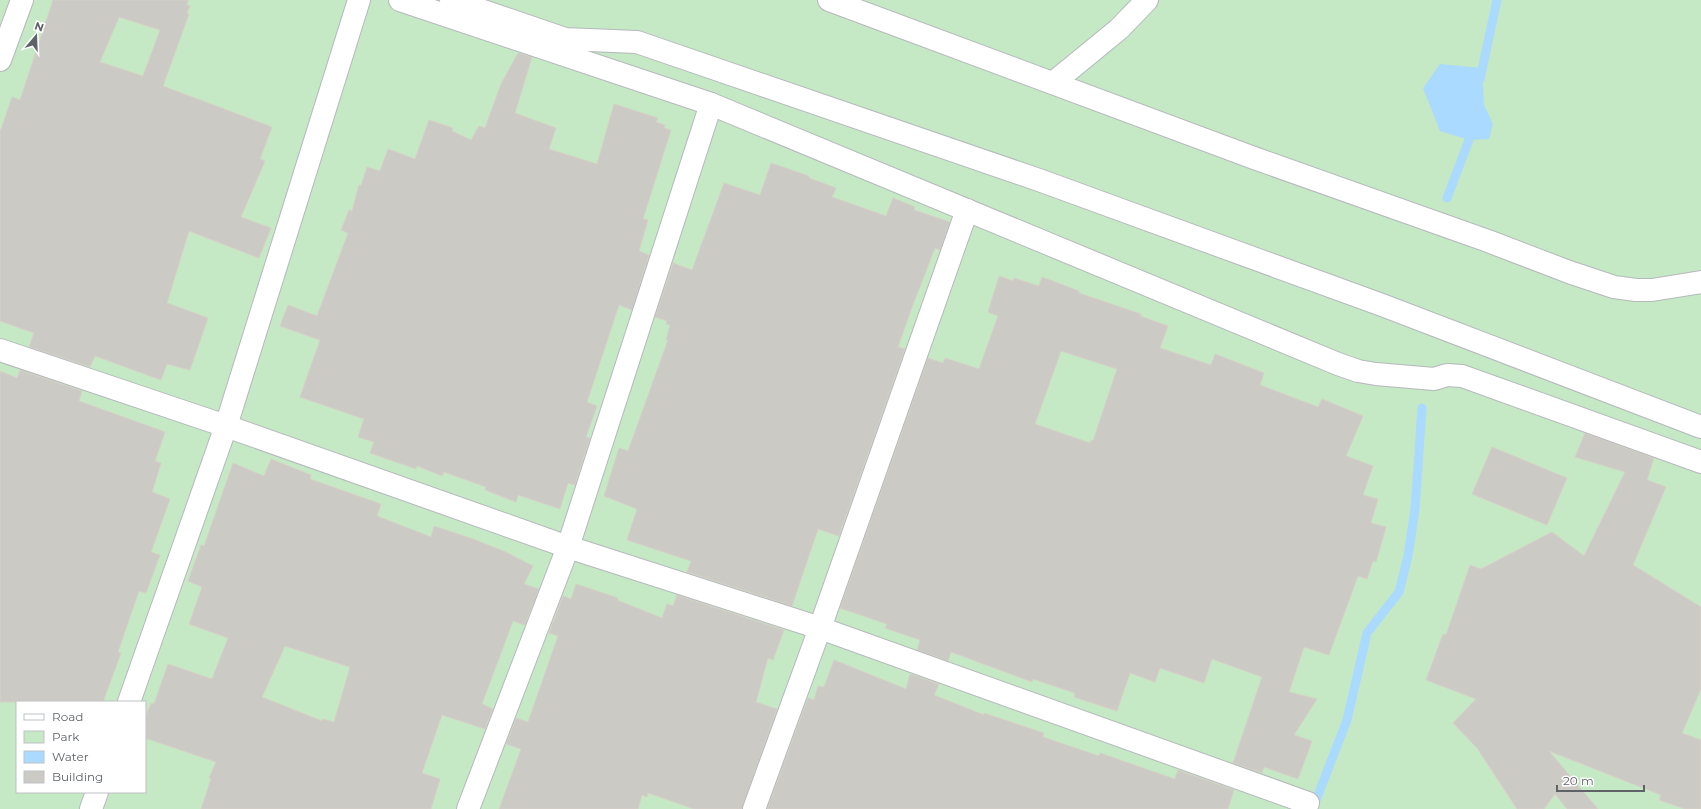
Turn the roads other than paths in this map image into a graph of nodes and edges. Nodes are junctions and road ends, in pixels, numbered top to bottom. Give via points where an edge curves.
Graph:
1 (22, 0) edge
2 (359, 0) edge
3 (400, 0) edge
4 (451, 0) edge
5 (829, 0) edge
6 (1147, 0) edge
7 (0, 60) edge
8 (1053, 83) junction
9 (712, 104) junction
10 (967, 210) junction
11 (1701, 282) edge
12 (0, 350) edge
13 (226, 426) junction
14 (1701, 427) edge
15 (1701, 462) edge
16 (568, 547) junction
17 (820, 628) junction
18 (129, 701) edge
19 (97, 793) edge
20 (1308, 802) dead end
21 (91, 809) edge
22 (468, 809) edge
23 (754, 809) edge

1 - 7 street
2 - 13 street
3 - 9 street
4 - 14 street via 565,39 636,42 652,47 1062,188 1382,305
5 - 8 street
6 - 8 street via 1119,29
8 - 11 street via 1614,287 1652,290
9 - 10 street
9 - 16 street
10 - 15 street via 1358,371 1434,379 1448,375 1462,376
10 - 17 street
12 - 13 street
13 - 16 street
13 - 18 street
16 - 17 street
16 - 22 street
17 - 20 street
17 - 23 street
19 - 21 street

